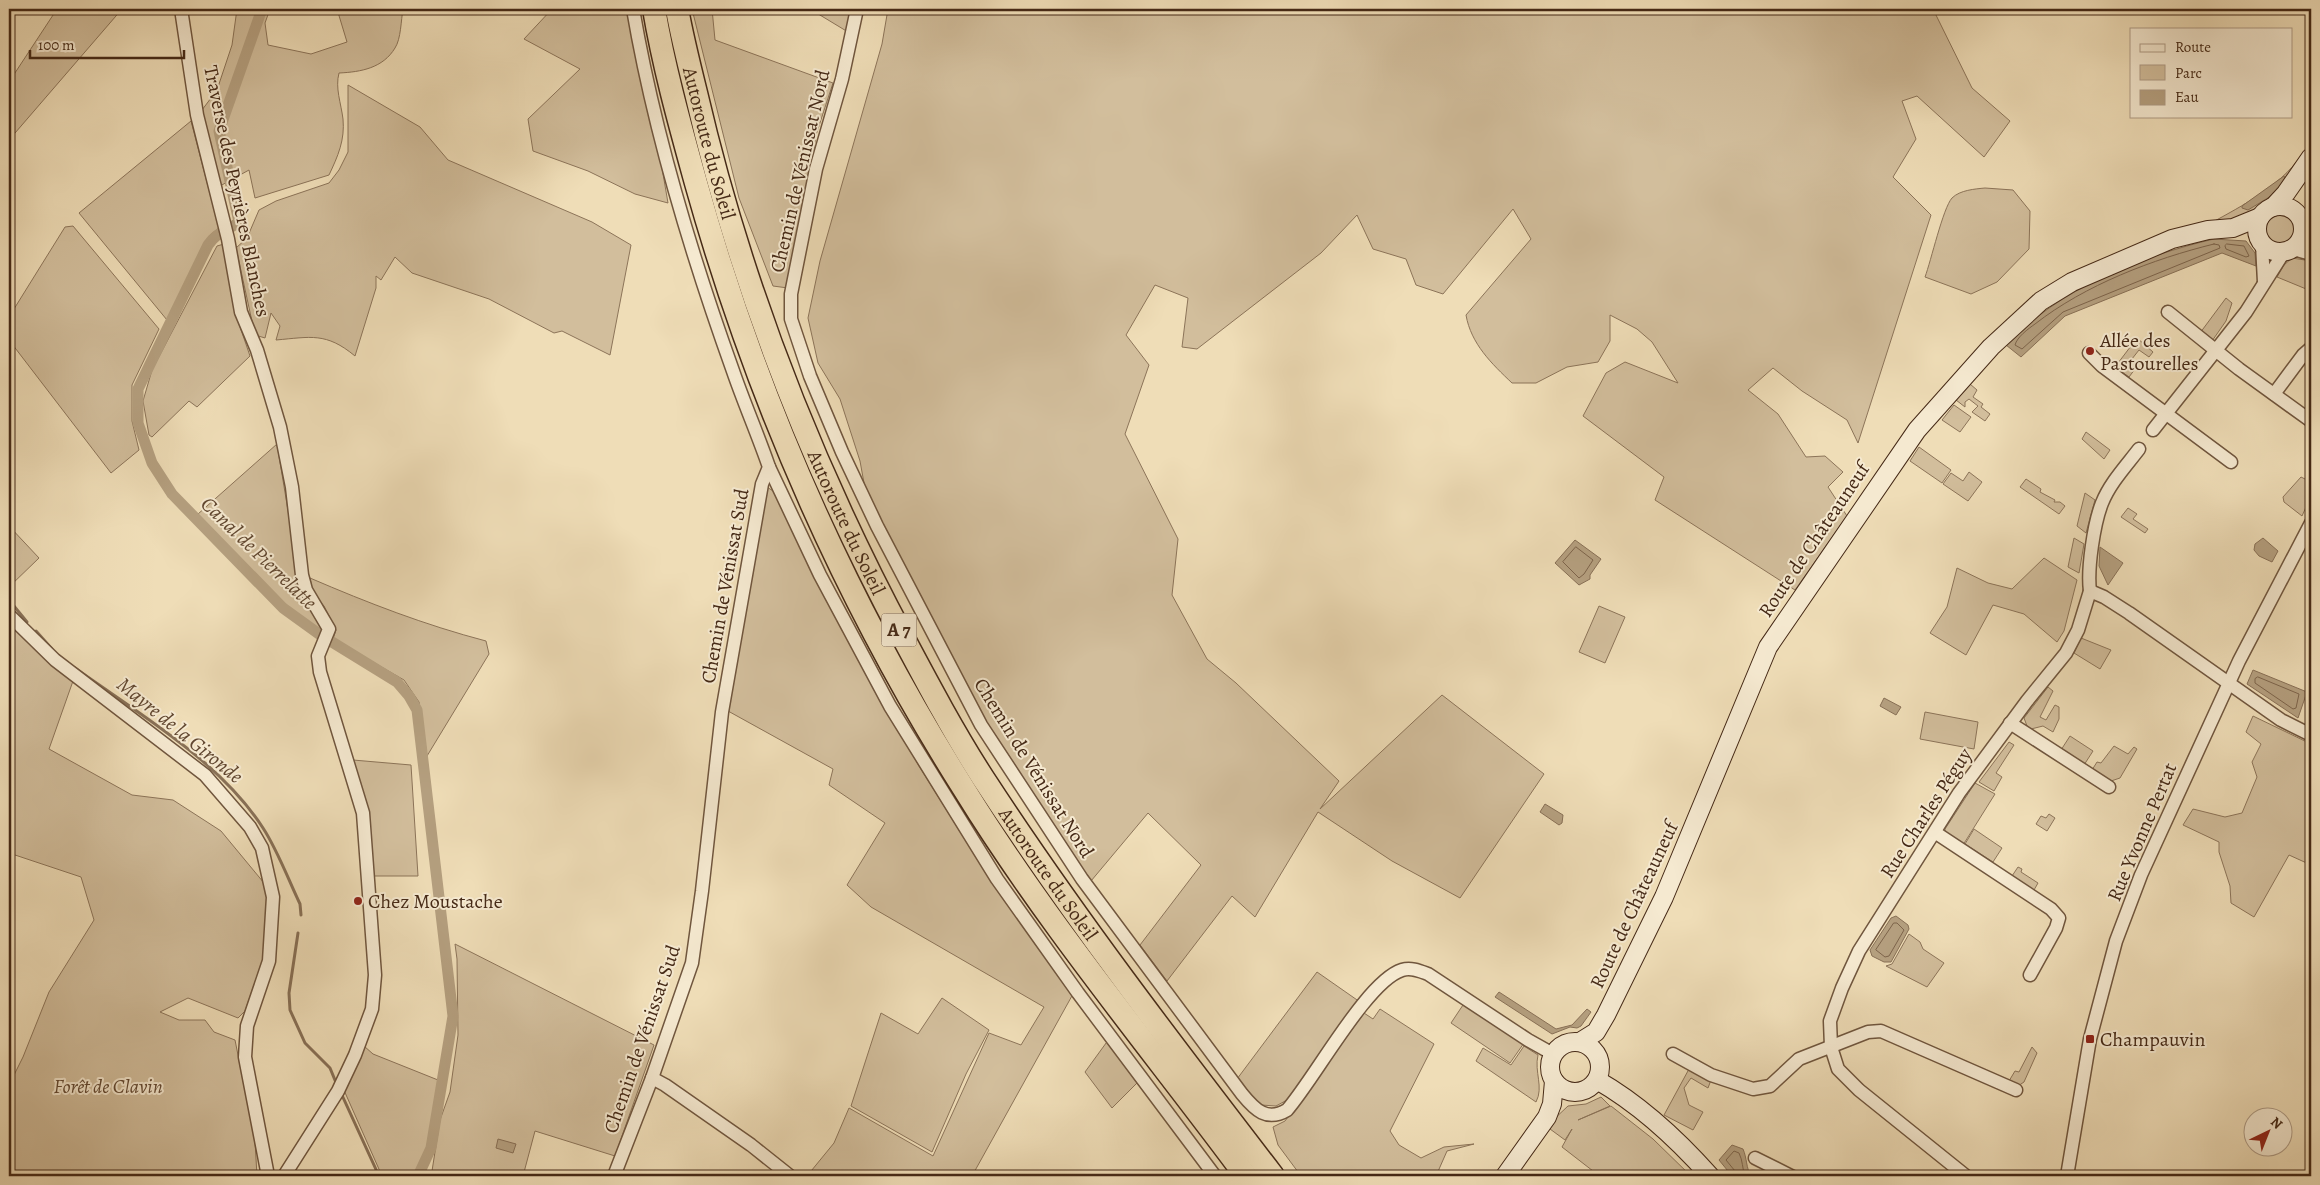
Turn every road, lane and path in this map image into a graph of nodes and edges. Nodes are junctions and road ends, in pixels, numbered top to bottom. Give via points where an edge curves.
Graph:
1 (181, 9) edge
2 (633, 9) edge
3 (654, 9) edge
4 (677, 9) edge
5 (857, 9) edge
6 (2306, 164) edge
7 (2266, 212) junction
8 (2233, 228) junction
9 (2304, 228) edge
10 (2260, 241) junction
11 (2288, 250) junction
12 (2311, 254) edge
13 (2264, 282) junction
14 (2168, 312) dead end
15 (2311, 348) edge
16 (2215, 351) junction
17 (2088, 354) dead end
18 (2274, 394) junction
19 (2166, 414) junction
20 (2311, 421) edge
21 (2153, 430) dead end
22 (2139, 449) dead end
23 (2231, 462) dead end
24 (769, 467) junction
25 (2311, 523) edge
26 (2090, 591) junction
27 (9, 615) edge
28 (2229, 682) junction
29 (2010, 723) junction
30 (2311, 735) edge
31 (2109, 787) dead end
32 (1936, 833) junction
33 (2030, 975) dead end
34 (1596, 1032) junction
35 (1580, 1042) junction
36 (1831, 1048) junction
37 (1553, 1054) junction
38 (1597, 1054) junction
39 (1673, 1054) dead end
40 (652, 1078) junction
41 (1597, 1080) junction
42 (1554, 1081) junction
43 (2016, 1090) dead end
44 (1574, 1092) junction
45 (1547, 1116) junction
46 (1755, 1158) dead end
47 (268, 1176) edge
48 (284, 1176) edge
49 (614, 1176) edge
50 (790, 1176) edge
51 (1215, 1176) edge
52 (1246, 1176) edge
53 (1273, 1176) edge
54 (1505, 1176) edge
55 (1710, 1176) edge
56 (1791, 1176) edge
57 (1966, 1176) edge
58 (2067, 1176) edge

1 - 48 street, Traverse des Peyrières Blanches via 197,115 228,239 241,312 257,350 280,427 306,590 329,629 318,656 320,672 363,813 376,975 372,1009 338,1091
2 - 24 street, Chemin de Vénissat Sud via 662,144 696,260
3 - 52 highway, Autoroute du Soleil / A 7 via 671,93 711,238 736,314 780,432 840,566 897,675 964,790 1041,903
4 - 53 highway, Autoroute du Soleil / A 7 via 710,154 735,240 778,362 869,574 987,783 1139,1001
5 - 37 street, Chemin de Vénissat Nord via 842,79 816,169 790,294 791,319 842,452 877,526 981,725 1082,879 1246,1098 1259,1112 1269,1116 1287,1110 1368,996 1385,979 1405,969 1428,974
6 - 7 main road
6 - 9 main road via 2298,205
7 - 8 main road, Route de Châteauneuf
7 - 9 main road via 2290,208
7 - 10 main road via 2257,223
8 - 10 main road, Route de Châteauneuf
8 - 34 main road, Route de Châteauneuf via 2172,239 2072,282 2041,301 1991,347 1917,430 1768,647 1664,897
9 - 11 main road via 2300,241
10 - 11 main road via 2270,250
10 - 13 street
11 - 12 street
11 - 13 street
13 - 16 street
14 - 16 street
15 - 18 street
16 - 18 street
16 - 19 street
17 - 19 street
18 - 20 street
19 - 21 street
19 - 23 street
22 - 26 street, Rue Charles Péguy via 2116,478 2102,503 2088,578
24 - 40 street, Chemin de Vénissat Sud via 762,484 722,712 692,963
24 - 51 street via 820,575 890,706 997,879
25 - 28 street, Rue Yvonne Pertat
26 - 28 street via 2129,613
26 - 29 street, Rue Charles Péguy via 2071,644
27 - 47 street via 55,660 205,775 250,827 262,848 273,897 268,961 245,1039
28 - 30 street via 2281,720
28 - 58 street, Rue Yvonne Pertat via 2141,875 2116,941 2090,1039
29 - 31 street
29 - 32 street, Rue Charles Péguy via 1959,793
32 - 33 street via 2051,909 2059,918
32 - 36 street, Rue Charles Péguy via 1859,952 1830,1021
34 - 35 main road, Route de Châteauneuf
34 - 38 main road
35 - 37 main road, Route de Châteauneuf via 1564,1044
35 - 38 main road
36 - 39 street via 1800,1059 1770,1086 1753,1090 1711,1075
36 - 43 street via 1868,1032 1881,1031
36 - 57 street, Rue Charles Péguy via 1838,1069 1848,1080
37 - 42 main road via 1550,1072
38 - 41 main road via 1600,1067
40 - 49 street, Chemin de Vénissat Sud
40 - 50 street via 751,1145
41 - 44 main road via 1587,1089
41 - 55 main road via 1664,1130
42 - 44 main road via 1563,1089
42 - 45 main road
44 - 45 main road
45 - 54 main road
46 - 56 street

